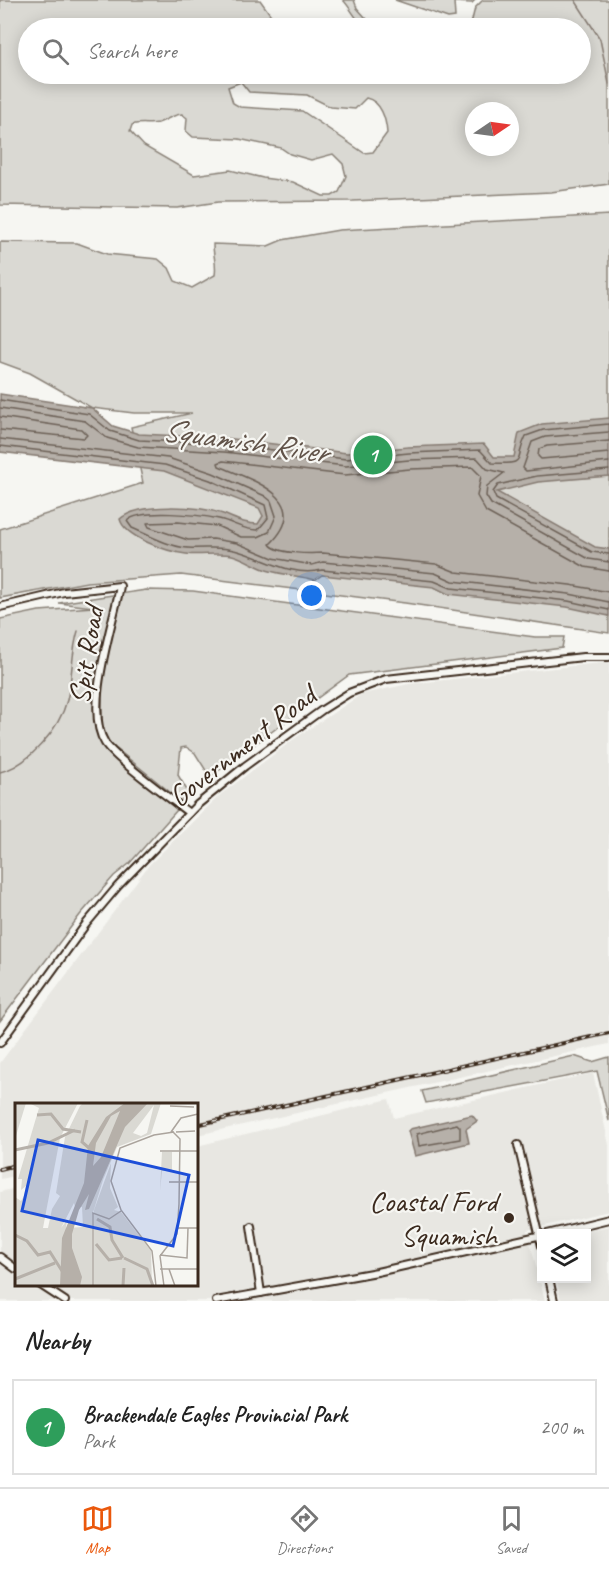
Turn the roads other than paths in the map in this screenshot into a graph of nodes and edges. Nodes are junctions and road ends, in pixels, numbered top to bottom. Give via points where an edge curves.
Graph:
1 (0, 607) edge
2 (609, 657) edge
3 (189, 813) junction
4 (0, 1043) edge
5 (518, 1145) dead end
6 (609, 1219) edge
7 (251, 1226) dead end
8 (539, 1229) edge
9 (565, 1229) edge
10 (537, 1236) edge
11 (0, 1257) edge
12 (15, 1268) edge
13 (550, 1283) edge
14 (42, 1286) edge
15 (261, 1293) junction
16 (65, 1301) edge
17 (216, 1301) edge
18 (554, 1301) edge

1 - 3 street, Spit Road via 64,592 120,586 104,650 100,731 110,749
2 - 3 street, Government Road via 411,675 367,685 322,710
3 - 4 street, Government Road via 86,924
5 - 8 street
6 - 9 street
7 - 15 street
10 - 15 street via 368,1274
11 - 12 street
13 - 18 street
14 - 16 street
15 - 17 street

